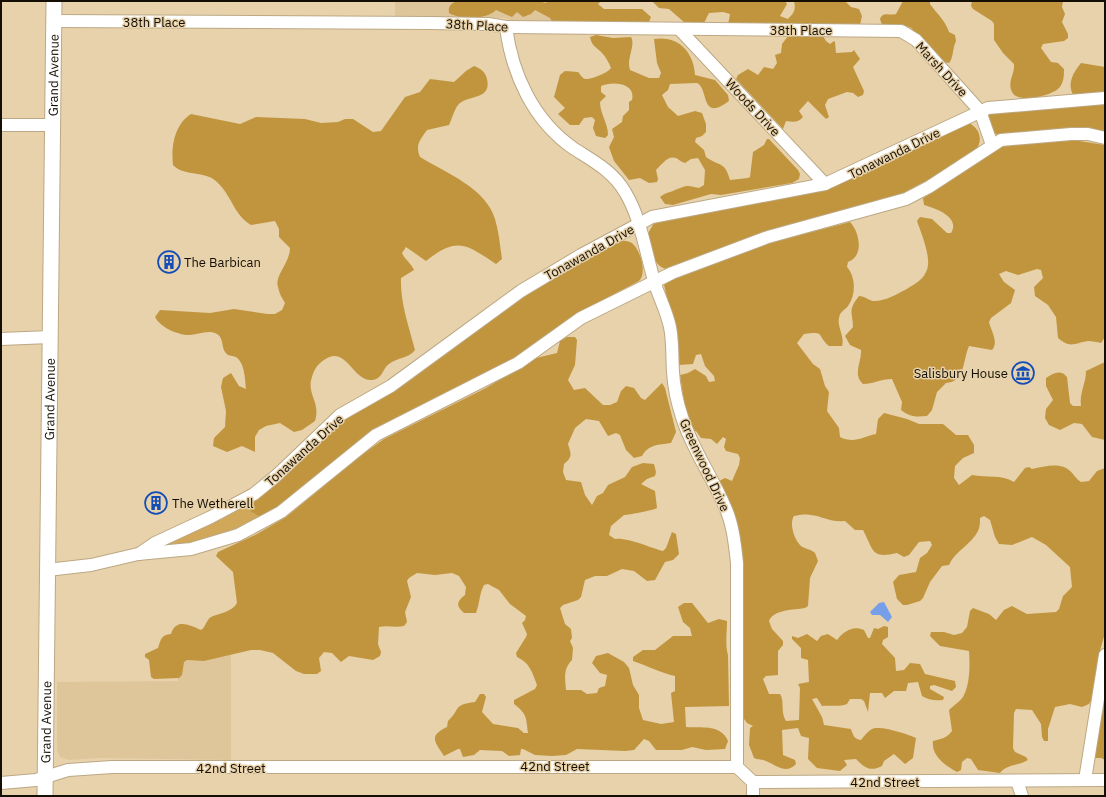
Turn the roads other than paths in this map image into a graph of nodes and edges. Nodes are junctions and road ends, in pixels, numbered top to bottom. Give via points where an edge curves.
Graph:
1 (54, 1) edge
2 (54, 21) junction
3 (506, 27) junction
4 (680, 30) junction
5 (901, 31) joint
6 (1105, 98) edge
7 (980, 111) junction
8 (1, 125) edge
9 (53, 125) junction
10 (1105, 138) edge
11 (992, 145) junction
12 (825, 184) junction
13 (638, 225) junction
14 (654, 282) junction
15 (50, 337) junction
16 (1, 339) edge
17 (138, 554) junction
18 (48, 570) junction
19 (1105, 655) edge
20 (737, 767) junction
21 (45, 778) junction
22 (1084, 780) junction
23 (1105, 780) edge
24 (753, 782) junction
25 (1017, 782) junction
26 (1, 783) edge
27 (45, 796) edge
28 (753, 796) edge
29 (1022, 796) edge

1 - 2 main road, Grand Avenue
2 - 3 street, 38th Place via 430,23 488,24
2 - 9 main road, Grand Avenue
3 - 4 street, 38th Place
3 - 13 street, Greenwood Drive via 512,61 534,108 560,138 613,175 628,198
4 - 5 street, 38th Place
4 - 12 street, Woods Drive
5 - 7 street, Marsh Drive via 916,40
6 - 7 street, Tonawanda Drive via 996,107
7 - 11 street
7 - 12 street, Tonawanda Drive
8 - 9 street
9 - 15 main road, Grand Avenue
10 - 11 street, Tonawanda Drive via 1071,134 1001,140
11 - 14 street, Tonawanda Drive via 929,187 906,199 768,237
12 - 13 street, Tonawanda Drive via 661,214
13 - 14 street, Greenwood Drive
13 - 17 street, Tonawanda Drive via 521,291 391,386 340,416 254,494
14 - 17 street, Tonawanda Drive via 581,318 518,363 376,435 281,512 260,525 215,543 190,549
14 - 20 street, Greenwood Drive via 670,327 675,391 682,416 694,449 726,508 735,545
15 - 16 street
15 - 18 main road, Grand Avenue
17 - 18 street, Tonawanda Drive via 102,563
18 - 21 main road, Grand Avenue
19 - 22 street
20 - 21 street, 42nd Street via 112,767 68,770
20 - 24 street
21 - 26 street, 42nd Street
21 - 27 main road, Grand Avenue
22 - 23 street, 42nd Street
22 - 25 street, 42nd Street
24 - 25 street, 42nd Street
24 - 28 street
25 - 29 street

